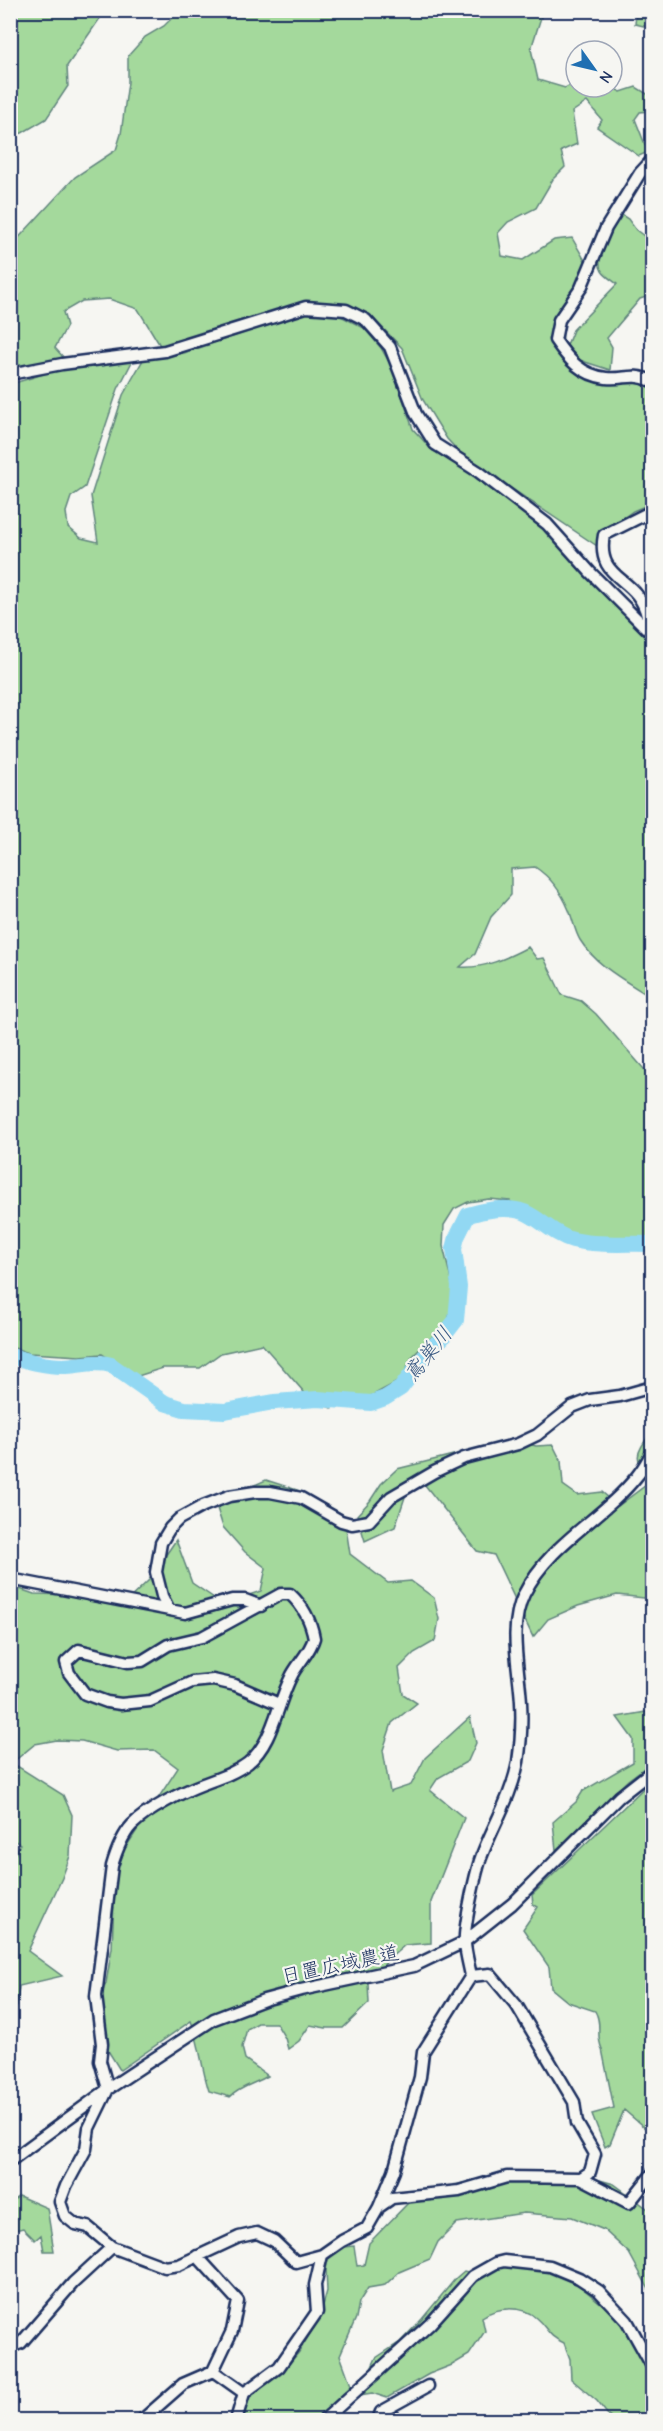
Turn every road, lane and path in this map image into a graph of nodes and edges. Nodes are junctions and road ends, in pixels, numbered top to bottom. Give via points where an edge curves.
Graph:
1 (652, 160) edge
2 (10, 374) edge
3 (652, 381) edge
4 (652, 510) edge
5 (645, 616) edge
6 (652, 634) edge
7 (652, 644) edge
8 (652, 1387) edge
9 (652, 1453) edge
10 (10, 1579) edge
11 (261, 1606) junction
12 (169, 1610) junction
13 (279, 1704) junction
14 (652, 1771) edge
15 (464, 1942) junction
16 (471, 1976) junction
17 (108, 2090) junction
18 (10, 2161) edge
19 (652, 2174) edge
20 (581, 2178) junction
21 (379, 2208) junction
22 (112, 2247) junction
23 (322, 2255) junction
24 (197, 2256) junction
25 (10, 2347) edge
26 (652, 2366) edge
27 (213, 2371) junction
28 (428, 2386) dead end
29 (244, 2393) junction
30 (142, 2421) edge
31 (236, 2421) edge
32 (324, 2421) edge
33 (378, 2421) edge

1 - 3 street via 606,228 581,288 559,320 555,340 570,362 583,371 606,378 640,376
2 - 5 street via 165,351 306,307 346,310 366,320 390,347 416,414 435,444 547,524
4 - 5 street via 604,535 601,552 613,575 626,582 644,603
5 - 6 street
5 - 7 street
8 - 12 street via 572,1407 528,1440 464,1458 434,1472 391,1497 369,1521 341,1521 302,1498 270,1492 229,1496 203,1506 179,1519 161,1543 156,1572
9 - 15 street via 631,1483 564,1542 524,1595 516,1641 521,1706 518,1762 505,1806 482,1857
10 - 12 street
11 - 12 street via 232,1600 185,1613
11 - 13 street via 281,1594 290,1594 299,1602 314,1638
11 - 13 street via 202,1637 168,1645 142,1661 128,1662 79,1650 66,1662 69,1673 85,1694 106,1702 150,1701 192,1682 213,1680
13 - 17 street via 269,1734 248,1763 149,1813 131,1826 118,1848 112,1866 96,1996 102,2044 100,2061
14 - 15 street, 日置広域農道 via 619,1797 499,1916
15 - 16 street
15 - 17 street, 日置広域農道 via 414,1966 301,1990 241,2008 199,2028
16 - 20 street via 490,1974 517,2006 574,2102 577,2123 595,2154 590,2172
16 - 21 street via 423,2052 404,2138
17 - 18 street, 日置広域農道
17 - 22 street via 89,2128 86,2149 60,2202 65,2216 88,2227
19 - 20 street via 628,2203
20 - 21 street via 507,2177 459,2191 392,2199
21 - 23 street via 367,2228
22 - 24 street via 165,2267
22 - 25 street via 73,2283 21,2343
23 - 24 street via 296,2262 274,2241 257,2233
23 - 29 street via 315,2285 317,2313 279,2367
24 - 27 street via 238,2301 232,2331
26 - 32 street via 627,2320 598,2291 550,2265 504,2261 473,2277 430,2324
27 - 29 street
27 - 30 street via 183,2384
28 - 33 street via 381,2412
29 - 31 street

